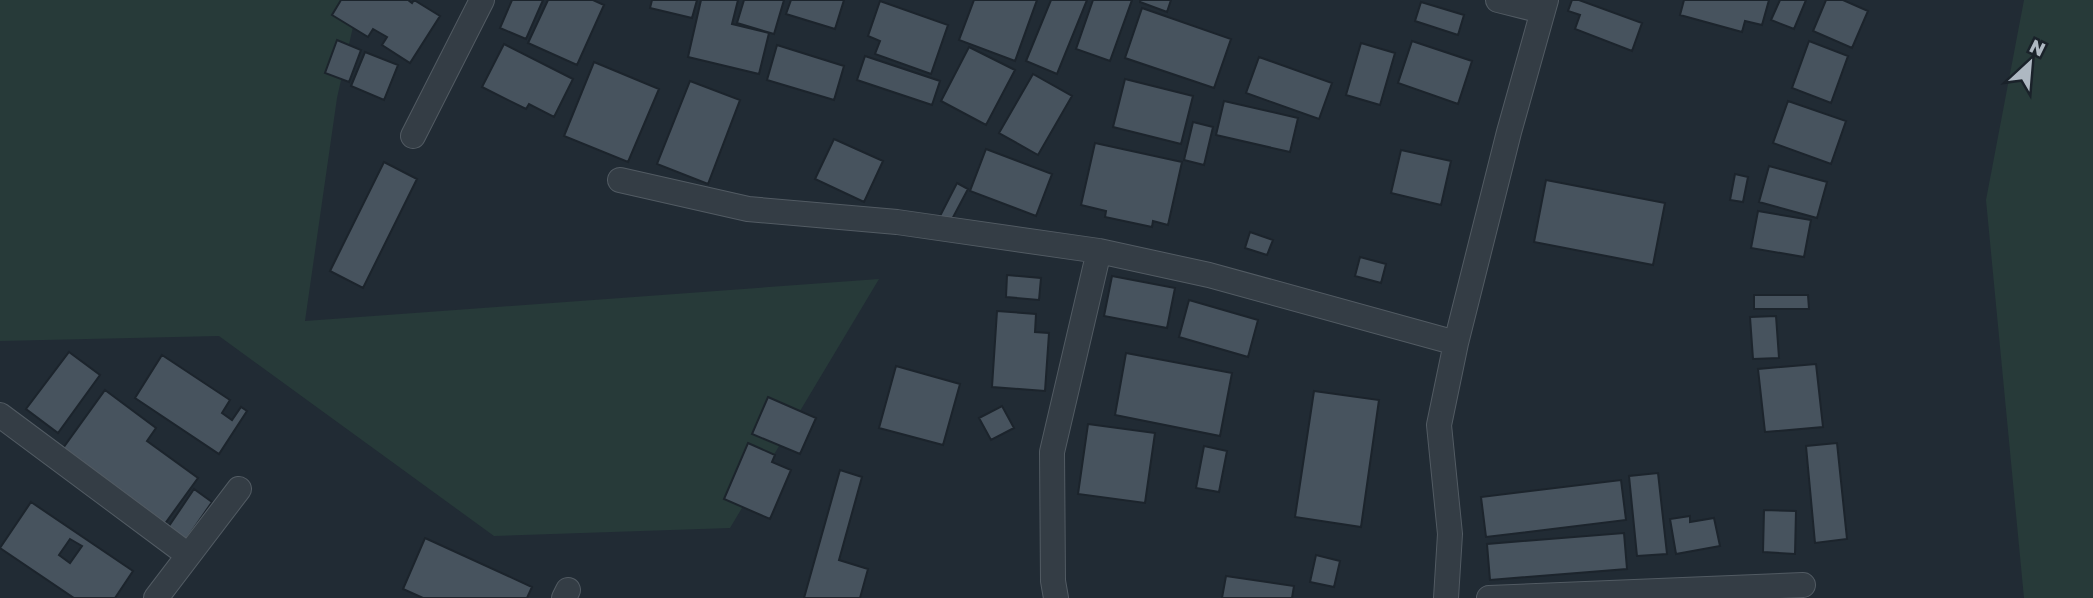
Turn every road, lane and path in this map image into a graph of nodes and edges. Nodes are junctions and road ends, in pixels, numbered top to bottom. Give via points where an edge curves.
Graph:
1 (482, 0) edge
2 (1498, 0) edge
3 (1544, 6) edge
4 (413, 136) dead end
5 (620, 180) dead end
6 (1099, 251) junction
7 (1456, 343) junction
8 (0, 415) edge
9 (239, 489) dead end
10 (188, 555) junction
11 (1802, 585) dead end
12 (156, 598) edge
13 (1056, 598) edge
14 (1446, 598) edge
15 (1489, 598) edge

1 - 4 street
2 - 3 street
3 - 7 street
5 - 6 street via 748,209 897,222
6 - 7 street via 1209,275
6 - 13 street via 1052,452
7 - 14 street via 1439,425 1450,534
8 - 10 street
9 - 10 street
10 - 12 street
11 - 15 street

